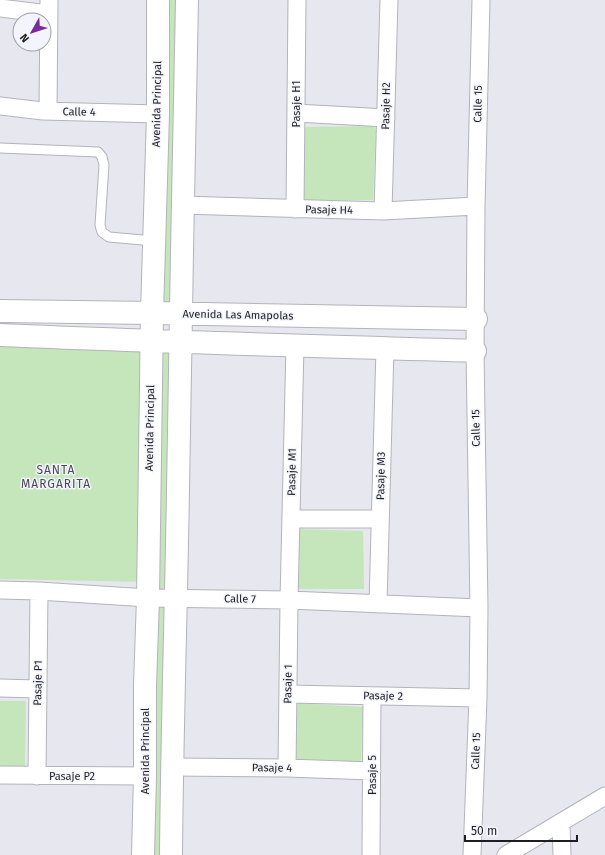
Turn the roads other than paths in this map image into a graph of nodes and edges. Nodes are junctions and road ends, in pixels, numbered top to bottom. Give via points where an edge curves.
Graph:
1 (158, 0) edge
2 (187, 0) edge
3 (297, 0) edge
4 (389, 0) edge
5 (481, 0) edge
6 (49, 7) edge
7 (0, 8) edge
8 (0, 106) edge
9 (48, 112) junction
10 (296, 113) junction
11 (158, 114) junction
12 (386, 118) junction
13 (0, 148) edge
14 (182, 205) junction
15 (476, 206) junction
16 (295, 209) junction
17 (383, 211) junction
18 (154, 241) junction
19 (0, 311) edge
20 (152, 313) junction
21 (182, 314) junction
22 (476, 319) junction
23 (0, 335) edge
24 (152, 342) junction
25 (181, 342) junction
26 (295, 345) junction
27 (385, 348) junction
28 (475, 352) junction
29 (291, 519) junction
30 (380, 519) junction
31 (0, 590) edge
32 (39, 591) junction
33 (148, 598) junction
34 (176, 598) junction
35 (289, 600) junction
36 (378, 604) junction
37 (480, 608) junction
38 (0, 688) edge
39 (37, 689) junction
40 (288, 694) junction
41 (372, 696) junction
42 (478, 698) junction
43 (172, 767) junction
44 (286, 768) junction
45 (372, 771) junction
46 (0, 775) edge
47 (37, 776) junction
48 (145, 776) junction
49 (605, 796) edge
50 (561, 823) junction
51 (143, 855) edge
52 (172, 855) edge
53 (371, 855) edge
54 (472, 855) edge
55 (506, 855) edge
56 (562, 855) edge

1 - 11 street, Avenida Principal
2 - 14 street
3 - 10 street, Pasaje H1
4 - 12 street, Pasaje H2
5 - 15 street, Calle 15
6 - 7 street
6 - 9 street
8 - 9 street, Calle 4
9 - 11 street, Calle 4
10 - 12 street
10 - 16 street, Pasaje H1
11 - 18 street, Avenida Principal
12 - 17 street, Pasaje H2
13 - 18 lane via 98,152 104,165 100,225 102,232 108,237
14 - 16 street, Pasaje H4
14 - 21 street
15 - 17 street, Pasaje H4
15 - 22 street, Calle 15
16 - 17 street, Pasaje H4
18 - 20 street, Avenida Principal
19 - 20 street, Avenida Las Amapolas
20 - 21 street, Avenida Las Amapolas
20 - 24 street, Avenida Principal
21 - 22 street, Avenida Las Amapolas
21 - 25 street
22 - 28 street, Calle 15
23 - 24 street
24 - 25 street
24 - 33 street, Avenida Principal
25 - 26 street
25 - 34 street
26 - 27 street
26 - 29 street, Pasaje M1
27 - 28 street
27 - 30 street, Pasaje M3
28 - 37 street, Calle 15
29 - 30 street
29 - 35 street, Pasaje M1
30 - 36 street, Pasaje M3
31 - 32 street, Calle 7
32 - 33 street, Calle 7
32 - 39 street, Pasaje P1
33 - 34 street, Calle 7
33 - 48 street, Avenida Principal
34 - 35 street, Calle 7
34 - 43 street
35 - 36 street, Calle 7
35 - 40 street, Pasaje 1
36 - 37 street, Calle 7
37 - 42 street, Calle 15
38 - 39 street
39 - 47 street, Pasaje P1
40 - 41 street, Pasaje 2
40 - 44 street, Pasaje 1
41 - 42 street, Pasaje 2
41 - 45 street, Pasaje 5
42 - 54 street, Calle 15
43 - 44 street, Pasaje 4
43 - 52 street
44 - 45 street, Pasaje 4
45 - 53 street, Pasaje 5
46 - 47 street, Pasaje P2
47 - 48 street, Pasaje P2
48 - 51 street, Avenida Principal
49 - 50 street
50 - 55 street
50 - 56 street

